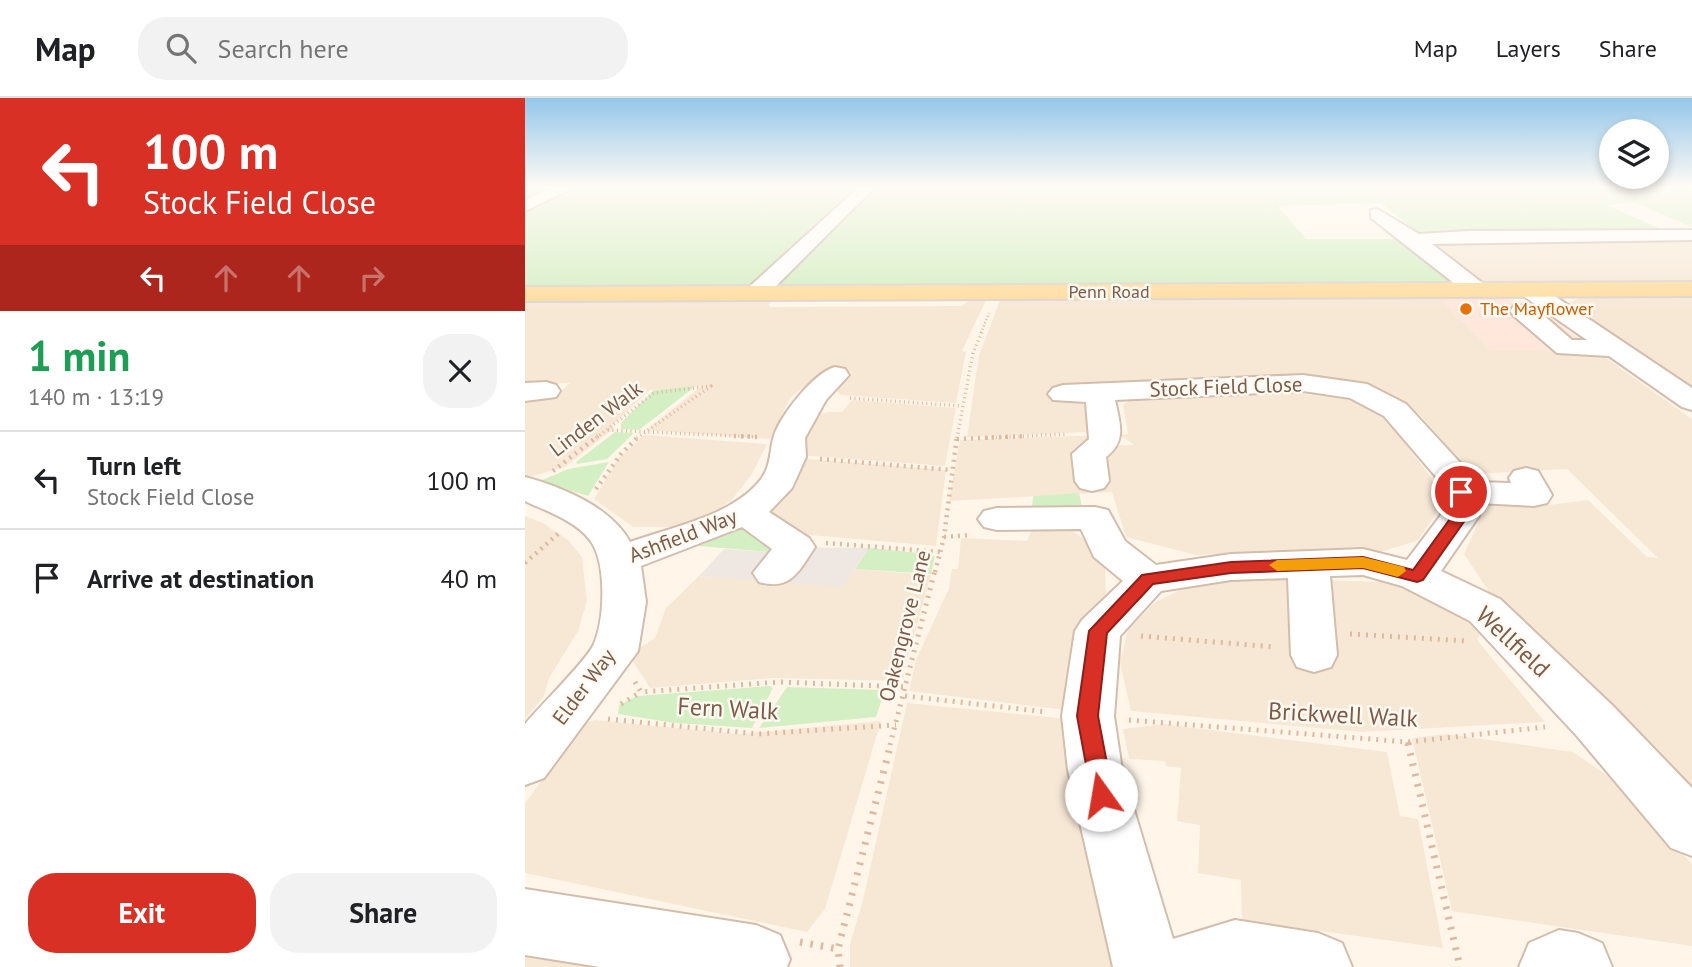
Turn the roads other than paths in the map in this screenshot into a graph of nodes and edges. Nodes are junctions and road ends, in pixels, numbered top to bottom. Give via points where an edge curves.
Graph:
1 (824, 229) edge
2 (1398, 229) edge
3 (1692, 235) edge
4 (1415, 240) junction
5 (1692, 289) edge
6 (1477, 290) junction
7 (1530, 290) junction
8 (756, 293) junction
9 (525, 294) edge
10 (1559, 310) junction
11 (1615, 348) junction
12 (825, 386) road end
13 (1099, 392) junction
14 (1063, 394) dead end
15 (1692, 401) edge
16 (1526, 478) dead end
17 (1092, 481) dead end
18 (528, 488) edge
19 (1461, 492) junction
20 (746, 513) junction
21 (997, 519) dead end
22 (620, 560) junction
23 (784, 560) road end
24 (1308, 564) junction
25 (1417, 576) junction
26 (1148, 579) junction
27 (1314, 655) dead end
28 (525, 762) edge
29 (1692, 829) edge
30 (525, 922) edge
31 (752, 967) edge
32 (1147, 967) edge
33 (1188, 967) edge
34 (1318, 967) edge
35 (1553, 967) edge
36 (1578, 967) edge

1 - 8 street
2 - 4 street
3 - 4 street
4 - 6 street
5 - 7 main road, Penn Road
6 - 7 main road, Penn Road
6 - 8 main road, Penn Road
7 - 10 street
8 - 9 main road, Penn Road
10 - 11 street
10 - 11 street via 1522,311 1566,348
11 - 15 street
12 - 20 street, Ashfield Way via 789,448 774,488
13 - 14 street, Stock Field Close
13 - 17 street via 1106,433 1104,443 1089,454
13 - 19 street, Stock Field Close via 1303,383 1357,390 1395,410 1453,475
16 - 19 street via 1534,495
18 - 22 street, Elder Way via 581,514 606,533
19 - 25 street via 1460,516
20 - 22 street, Ashfield Way
20 - 23 street
21 - 26 street via 1095,519 1108,548
22 - 28 street, Elder Way via 624,602 615,651
24 - 25 street, Wellfield via 1363,562
24 - 26 street, Wellfield via 1231,567
24 - 27 street
25 - 29 street, Wellfield via 1485,610 1595,721
26 - 32 street via 1098,631 1088,716 1095,771
30 - 31 street via 756,959
33 - 34 street via 1235,954
35 - 36 street

